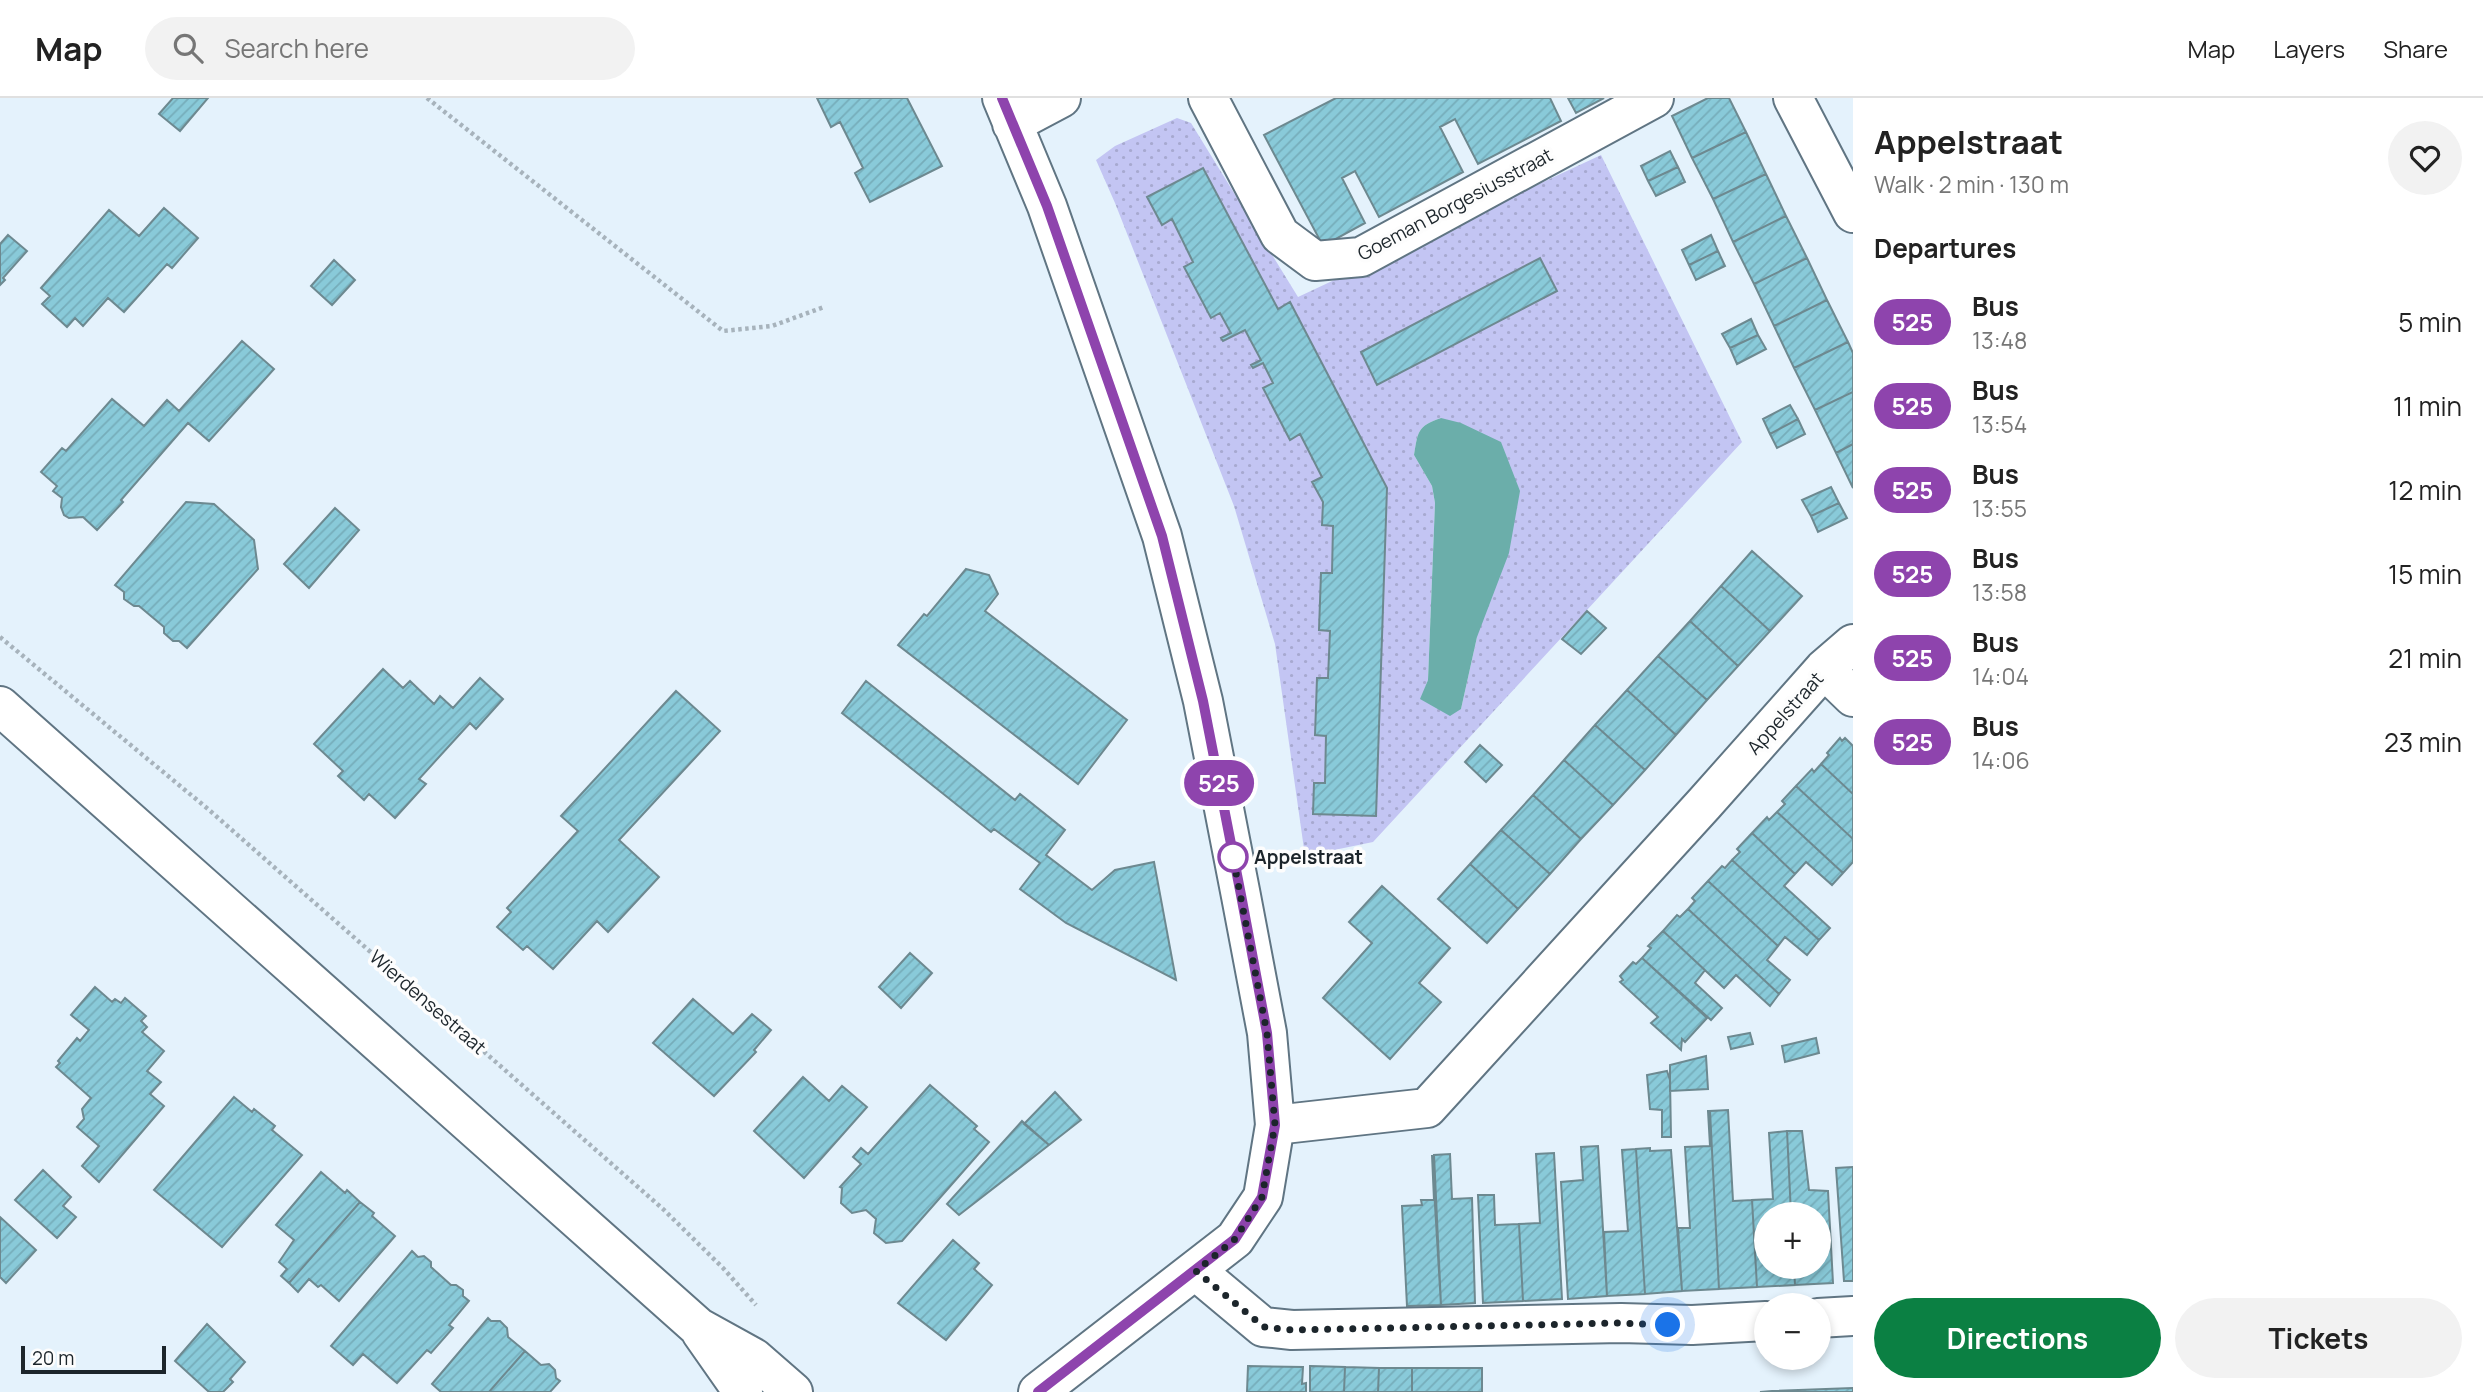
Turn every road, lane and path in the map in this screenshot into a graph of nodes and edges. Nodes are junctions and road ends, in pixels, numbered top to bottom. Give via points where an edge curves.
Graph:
1 (427, 98) edge
2 (1061, 98) edge
3 (1208, 98) edge
4 (1654, 98) edge
5 (1793, 98) edge
6 (1007, 111) edge
7 (1853, 213) edge
8 (824, 307) dead end
9 (0, 637) edge
10 (1853, 644) edge
11 (1824, 669) junction
12 (1853, 697) edge
13 (0, 706) edge
14 (1275, 1125) junction
15 (1196, 1271) junction
16 (757, 1307) dead end
17 (1853, 1316) edge
18 (1831, 1317) edge
19 (1754, 1322) edge
20 (698, 1327) junction
21 (743, 1392) edge
22 (793, 1392) edge
23 (1038, 1392) edge

1 - 8 path via 723,331 772,326
2 - 6 street
3 - 4 street, Goeman Borgesiusstraat via 1280,235 1315,261 1361,257
5 - 7 street
6 - 14 street via 1047,206 1162,536 1203,701 1239,883 1267,1033
9 - 16 path, Wierdensestraat via 208,809 663,1209
10 - 11 street, Appelstraat
11 - 12 street
11 - 14 street, Appelstraat via 1427,1108
13 - 20 street
14 - 15 street via 1262,1197 1235,1239
15 - 19 street via 1264,1327 1293,1330
15 - 23 street
17 - 18 street
20 - 21 street
20 - 22 street via 754,1358

